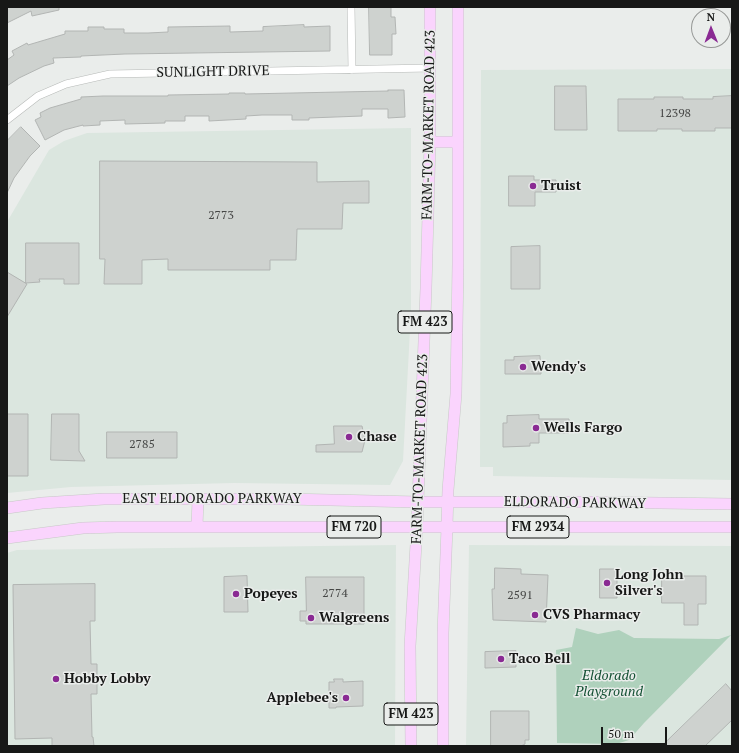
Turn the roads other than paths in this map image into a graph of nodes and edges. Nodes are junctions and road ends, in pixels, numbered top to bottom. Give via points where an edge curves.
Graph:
1 (351, 7) edge
2 (430, 7) edge
3 (458, 7) edge
4 (430, 68) junction
5 (352, 70) junction
6 (7, 120) edge
7 (430, 142) junction
8 (458, 142) junction
9 (198, 499) junction
10 (418, 502) junction
11 (448, 502) junction
12 (732, 504) edge
13 (7, 508) edge
14 (197, 527) junction
15 (417, 527) junction
16 (447, 527) junction
17 (732, 527) edge
18 (7, 538) edge
19 (411, 746) edge
20 (443, 746) edge

1 - 5 street
2 - 4 main road, FARM-TO-MARKET ROAD 423 / FM 423
3 - 8 main road, FARM-TO-MARKET ROAD 423 / FM 423
4 - 5 street, SUNLIGHT DRIVE
4 - 7 main road, FARM-TO-MARKET ROAD 423 / FM 423
5 - 6 street, SUNLIGHT DRIVE via 110,74 66,84 38,96
7 - 8 main road
7 - 10 main road, FARM-TO-MARKET ROAD 423 / FM 423
8 - 11 main road, FARM-TO-MARKET ROAD 423 / FM 423 via 456,394
9 - 10 main road, EAST ELDORADO PARKWAY
9 - 13 main road, EAST ELDORADO PARKWAY via 104,499
9 - 14 main road
10 - 11 main road, ELDORADO PARKWAY / FM 2934
10 - 15 main road, FARM-TO-MARKET ROAD 423 / FM 423
11 - 12 main road, ELDORADO PARKWAY / FM 2934
11 - 16 main road, FARM-TO-MARKET ROAD 423 / FM 423
14 - 15 main road, EAST ELDORADO PARKWAY / FM 720
14 - 18 main road, EAST ELDORADO PARKWAY / FM 720 via 83,528
15 - 16 main road, ELDORADO PARKWAY / FM 2934
15 - 19 main road, FARM-TO-MARKET ROAD 423 / FM 423 via 410,646
16 - 17 main road, ELDORADO PARKWAY / FM 2934
16 - 20 main road, FARM-TO-MARKET ROAD 423 / FM 423 via 443,633

